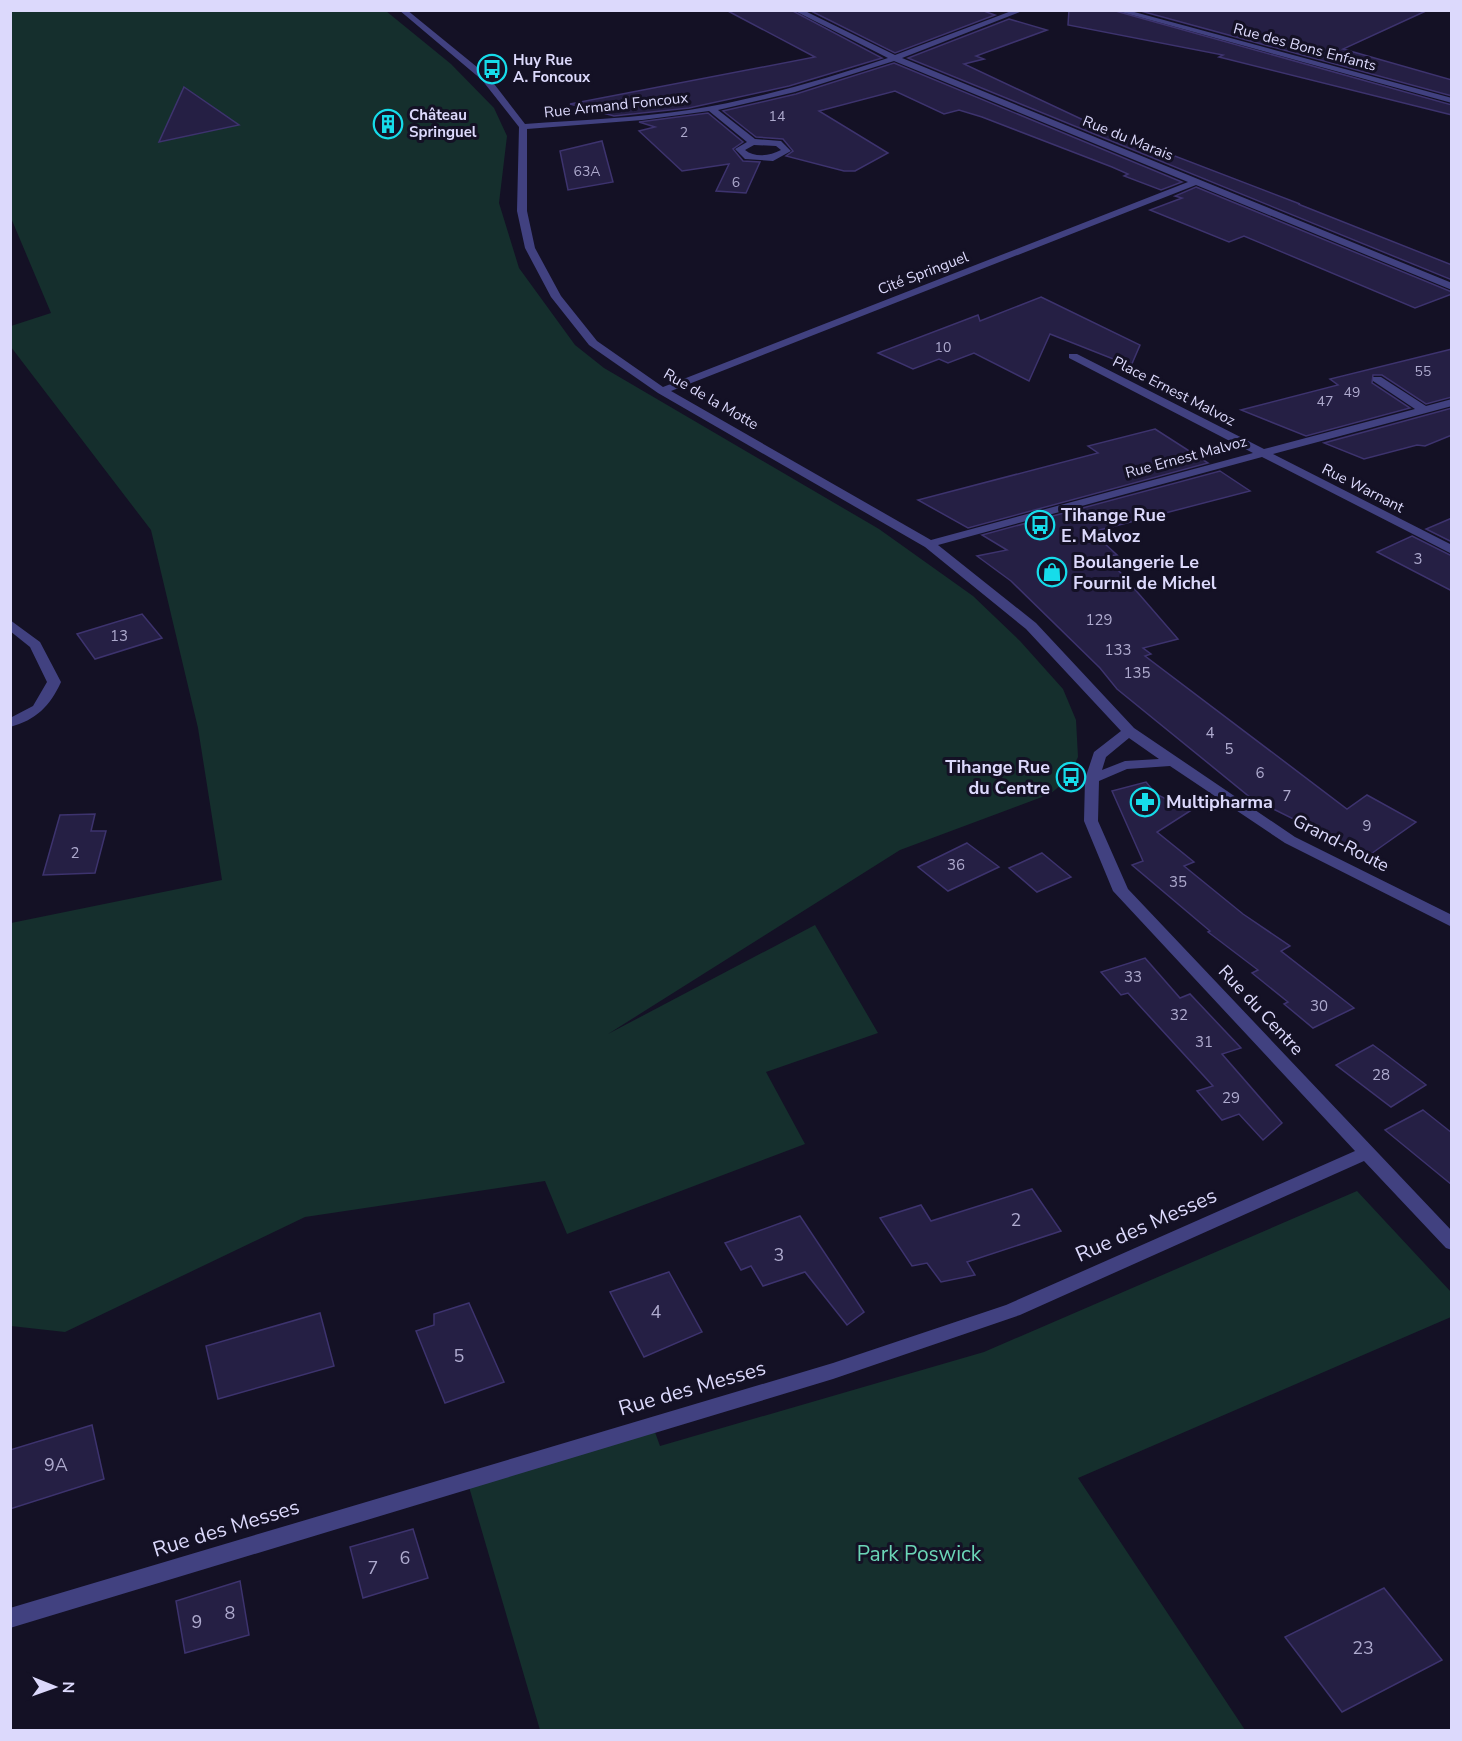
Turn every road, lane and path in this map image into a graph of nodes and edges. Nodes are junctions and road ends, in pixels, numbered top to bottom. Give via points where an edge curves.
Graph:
1 (402, 10) edge
2 (796, 10) edge
3 (1022, 10) edge
4 (1117, 10) edge
5 (895, 58) junction
6 (1452, 101) edge
7 (712, 109) junction
8 (522, 127) junction
9 (753, 142) dead end
10 (1195, 182) junction
11 (1452, 287) edge
12 (1073, 356) dead end
13 (1377, 379) dead end
14 (662, 391) junction
15 (1452, 402) edge
16 (1423, 409) junction
17 (1261, 452) junction
18 (929, 544) junction
19 (1452, 550) edge
20 (10, 624) edge
21 (10, 723) edge
22 (1129, 731) junction
23 (1173, 762) junction
24 (1092, 779) junction
25 (1452, 922) edge
26 (1368, 1152) junction
27 (1452, 1243) edge
28 (10, 1618) edge

1 - 8 street via 485,78
2 - 5 street, Rue du Marais
3 - 5 street, Rue Armand Foncoux
4 - 6 street, Rue des Bons Enfants
5 - 7 street, Rue Armand Foncoux via 802,88
5 - 10 street, Rue du Marais
7 - 8 street, Rue Armand Foncoux
7 - 9 street, Rue Armand Foncoux
8 - 14 street, Rue de la Motte via 522,211 530,248 556,297 592,343
10 - 11 street, Rue du Marais
10 - 14 street, Cité Springuel
12 - 17 street, Place Ernest Malvoz
13 - 16 street
14 - 18 street, Rue de la Motte
15 - 16 street, Rue Ernest Malvoz
16 - 17 street, Rue Ernest Malvoz
17 - 18 street, Rue Ernest Malvoz
17 - 19 street, Rue Warnant
18 - 22 street, Rue de la Motte via 1031,626
20 - 21 street via 35,645 54,682 47,699 30,717
22 - 23 street, Grand-Route
22 - 24 street, Rue du Centre via 1099,755
23 - 24 street via 1125,765
23 - 25 street, Grand-Route via 1290,840
24 - 26 street, Rue du Centre via 1091,821 1121,891
26 - 27 street, Rue du Centre
26 - 28 street, Rue des Messes via 1002,1314 833,1371

